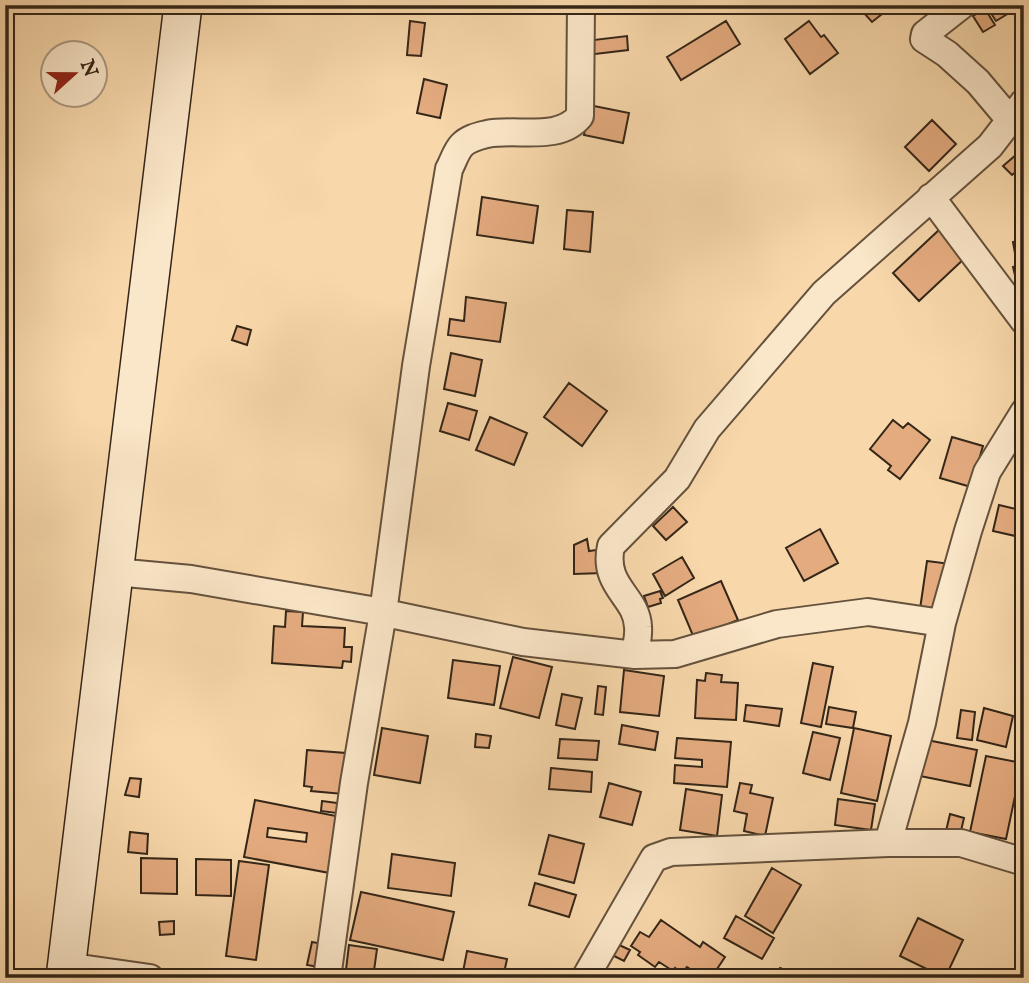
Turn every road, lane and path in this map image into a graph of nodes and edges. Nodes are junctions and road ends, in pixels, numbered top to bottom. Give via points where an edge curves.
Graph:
1 (183, 5) edge
2 (581, 5) edge
3 (962, 5) edge
4 (1017, 111) edge
5 (931, 197) junction
6 (1024, 321) edge
7 (1024, 412) edge
8 (115, 572) junction
9 (383, 613) junction
10 (942, 623) junction
11 (635, 655) junction
12 (888, 843) junction
13 (1024, 862) edge
14 (65, 972) edge
15 (122, 976) edge
16 (150, 978) edge
17 (327, 978) edge
18 (585, 978) edge

1 - 8 main road
2 - 9 street via 580,116 572,126 558,132 505,131 474,137 462,145 449,169 416,366
3 - 4 street via 924,39
4 - 5 street via 990,146
5 - 6 street
5 - 11 street via 824,293 706,429 677,479 611,546 608,560 613,580 638,626
7 - 10 street via 987,472
8 - 9 street via 191,579
8 - 14 main road
9 - 11 street via 523,642
9 - 17 street
10 - 11 street via 868,612 777,624 674,654
10 - 12 street via 922,723
12 - 13 street via 961,843
12 - 18 street via 671,852 654,858
14 - 15 street
15 - 16 street

